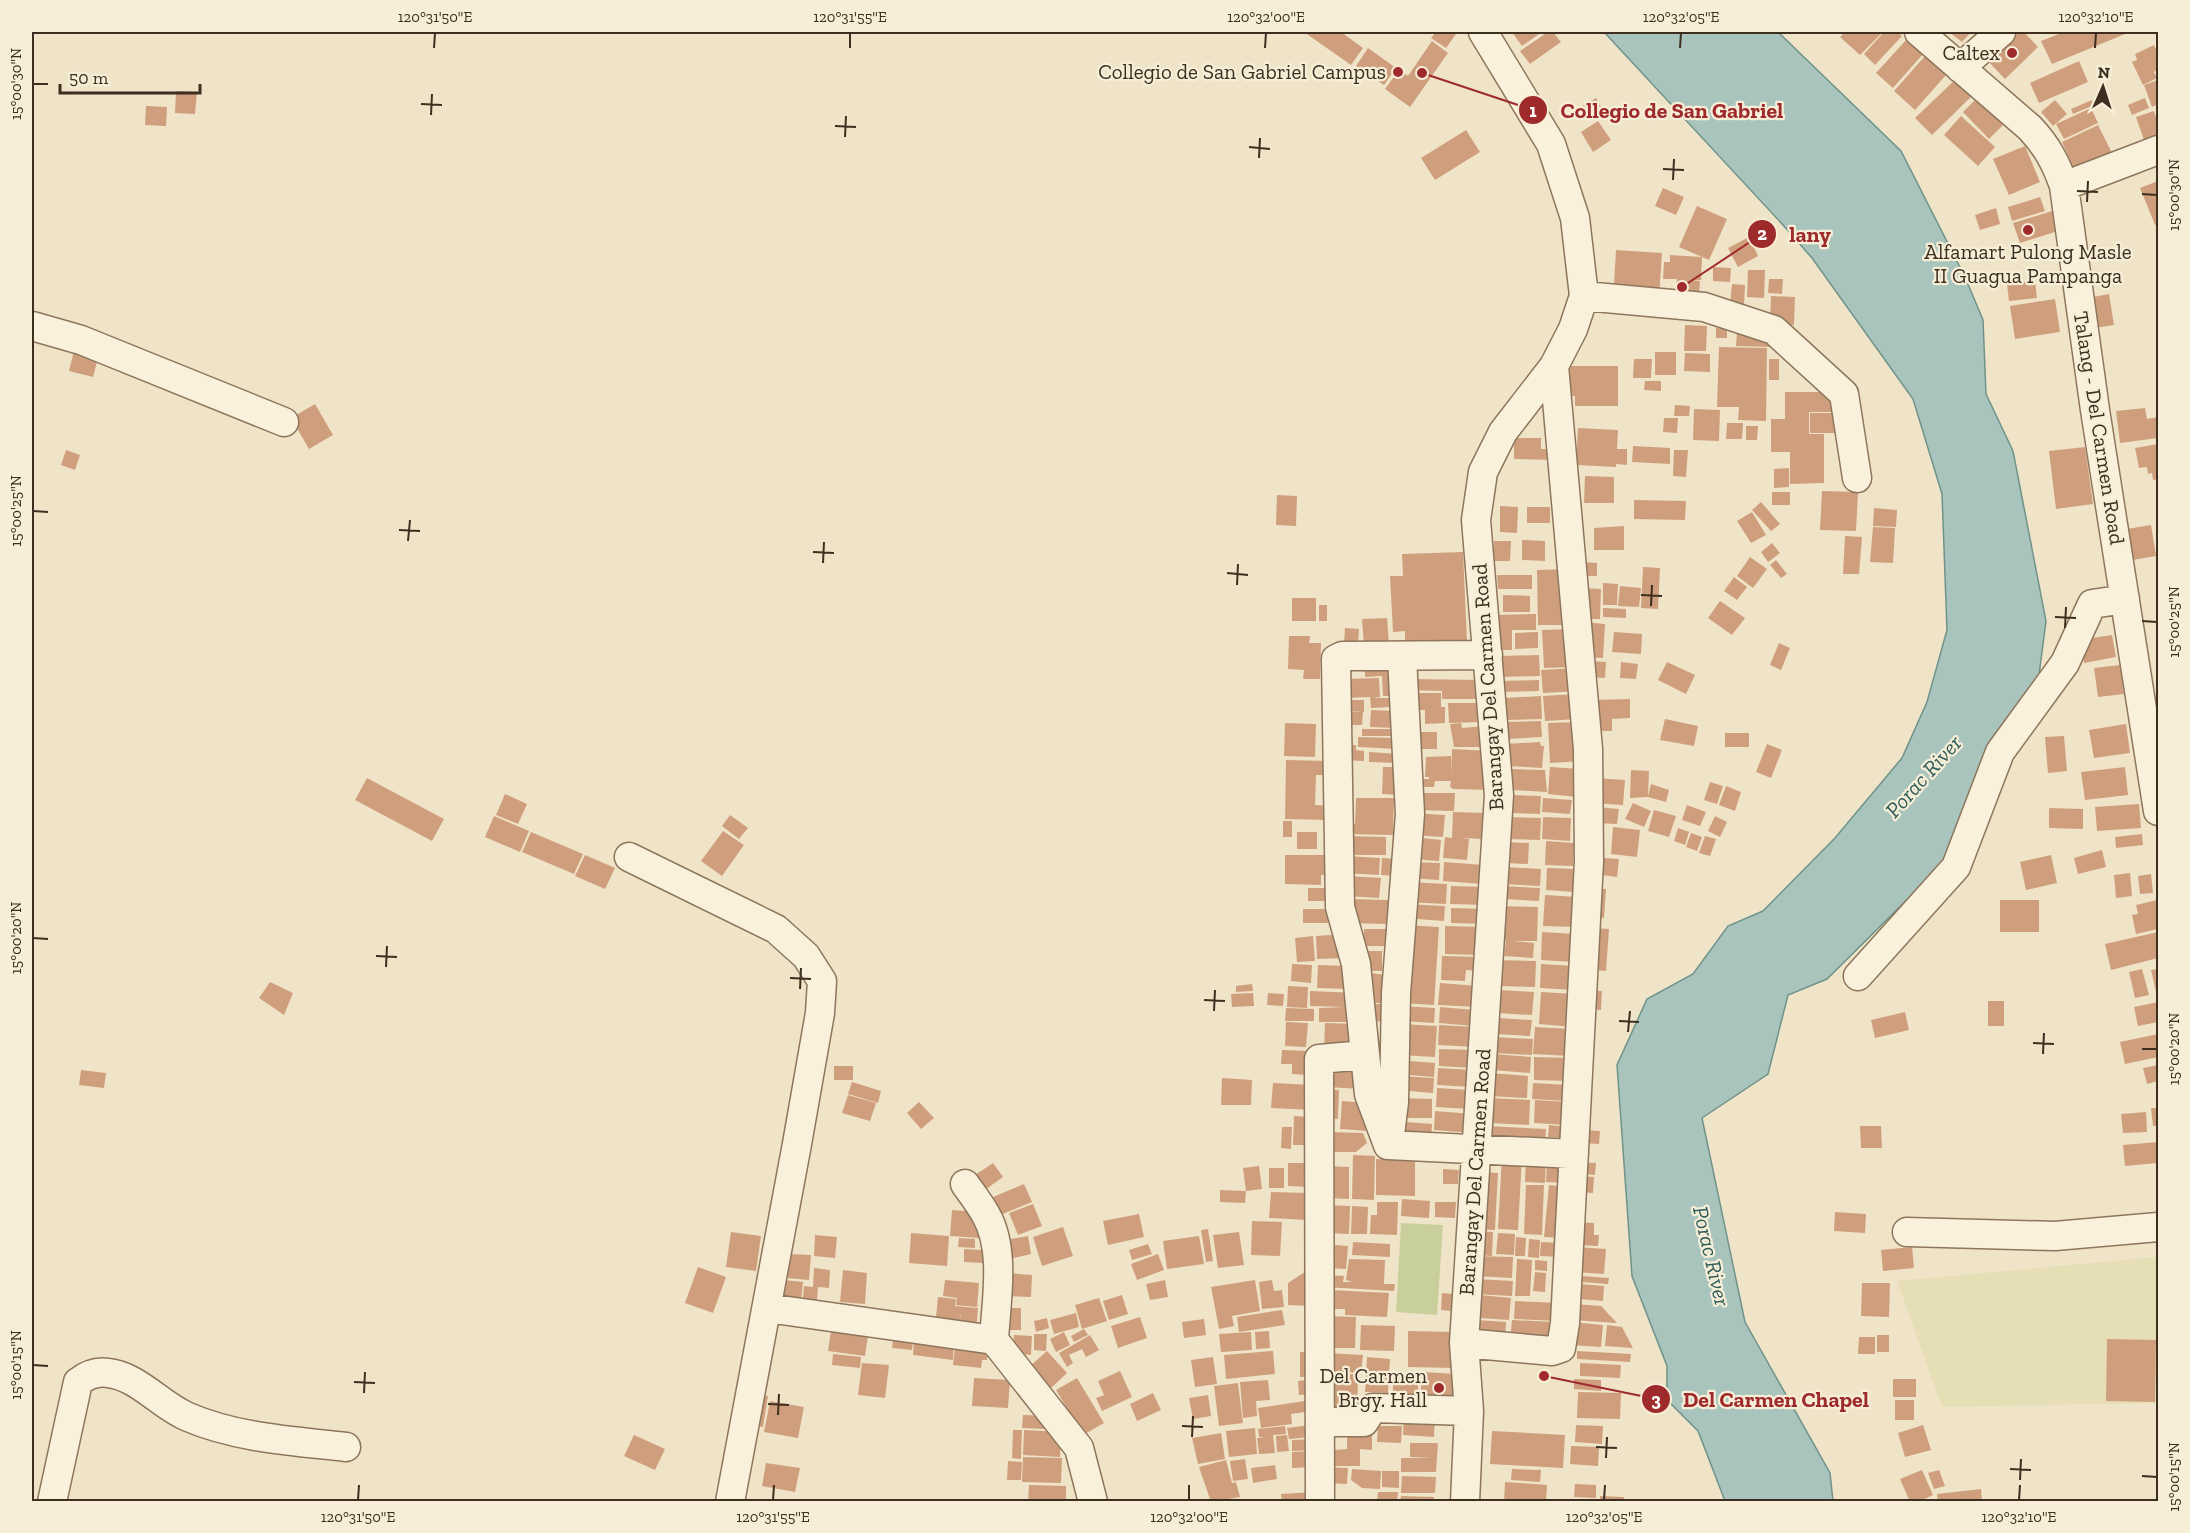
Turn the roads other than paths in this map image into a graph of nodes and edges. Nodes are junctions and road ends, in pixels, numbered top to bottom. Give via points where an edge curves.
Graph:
1 (1483, 32) edge
2 (1919, 32) edge
3 (2001, 32) edge
4 (1960, 68) junction
5 (2158, 150) edge
6 (2064, 186) junction
7 (1584, 296) junction
8 (32, 326) edge
9 (1554, 366) junction
10 (284, 422) dead end
11 (1857, 478) dead end
12 (2125, 599) junction
13 (1488, 655) junction
14 (1402, 657) junction
15 (2158, 811) edge
16 (629, 857) dead end
17 (1858, 976) dead end
18 (1365, 1056) junction
19 (1388, 1145) junction
20 (1476, 1151) junction
21 (1574, 1154) junction
22 (965, 1184) dead end
23 (2158, 1227) edge
24 (1907, 1232) dead end
25 (767, 1308) junction
26 (994, 1340) junction
27 (1464, 1343) junction
28 (1469, 1411) junction
29 (1320, 1422) junction
30 (346, 1447) dead end
31 (52, 1502) edge
32 (730, 1502) edge
33 (1093, 1502) edge
34 (1320, 1502) edge
35 (1465, 1502) edge

1 - 7 street, Barangay Del Carmen Road via 1551,144 1575,218
2 - 4 street, Talang - Del Carmen Road
3 - 4 street
4 - 6 street, Talang - Del Carmen Road via 2045,144
5 - 6 street
6 - 12 street, Talang - Del Carmen Road
7 - 9 street, Barangay Del Carmen Road
7 - 11 street via 1704,307 1774,330 1844,394
8 - 10 street via 81,340
9 - 13 street, Barangay Del Carmen Road via 1503,432 1483,472 1476,520
9 - 21 street via 1588,749 1589,861
12 - 15 street, Talang - Del Carmen Road
12 - 17 street via 2092,604 2064,663 2000,752 1956,867
13 - 14 street
13 - 20 street, Barangay Del Carmen Road via 1499,795
14 - 18 street via 1336,659 1340,907 1356,964
14 - 19 street via 1410,814 1396,993 1394,1102
16 - 25 street via 776,929 806,956 822,981 818,1024
18 - 19 street via 1369,1094
18 - 29 street via 1319,1059
19 - 20 street
20 - 21 street
20 - 27 street, Barangay Del Carmen Road
21 - 27 street via 1561,1348 1552,1351
22 - 26 street via 987,1217 995,1242 998,1271
23 - 24 street via 2055,1236
25 - 26 street
25 - 32 street
26 - 33 street via 1079,1448
27 - 28 street, Barangay Del Carmen Road
28 - 29 street via 1373,1408 1364,1422
28 - 35 street, Barangay Del Carmen Road
29 - 34 street
30 - 31 street via 217,1429 185,1416 126,1379 108,1372 88,1374 78,1382

